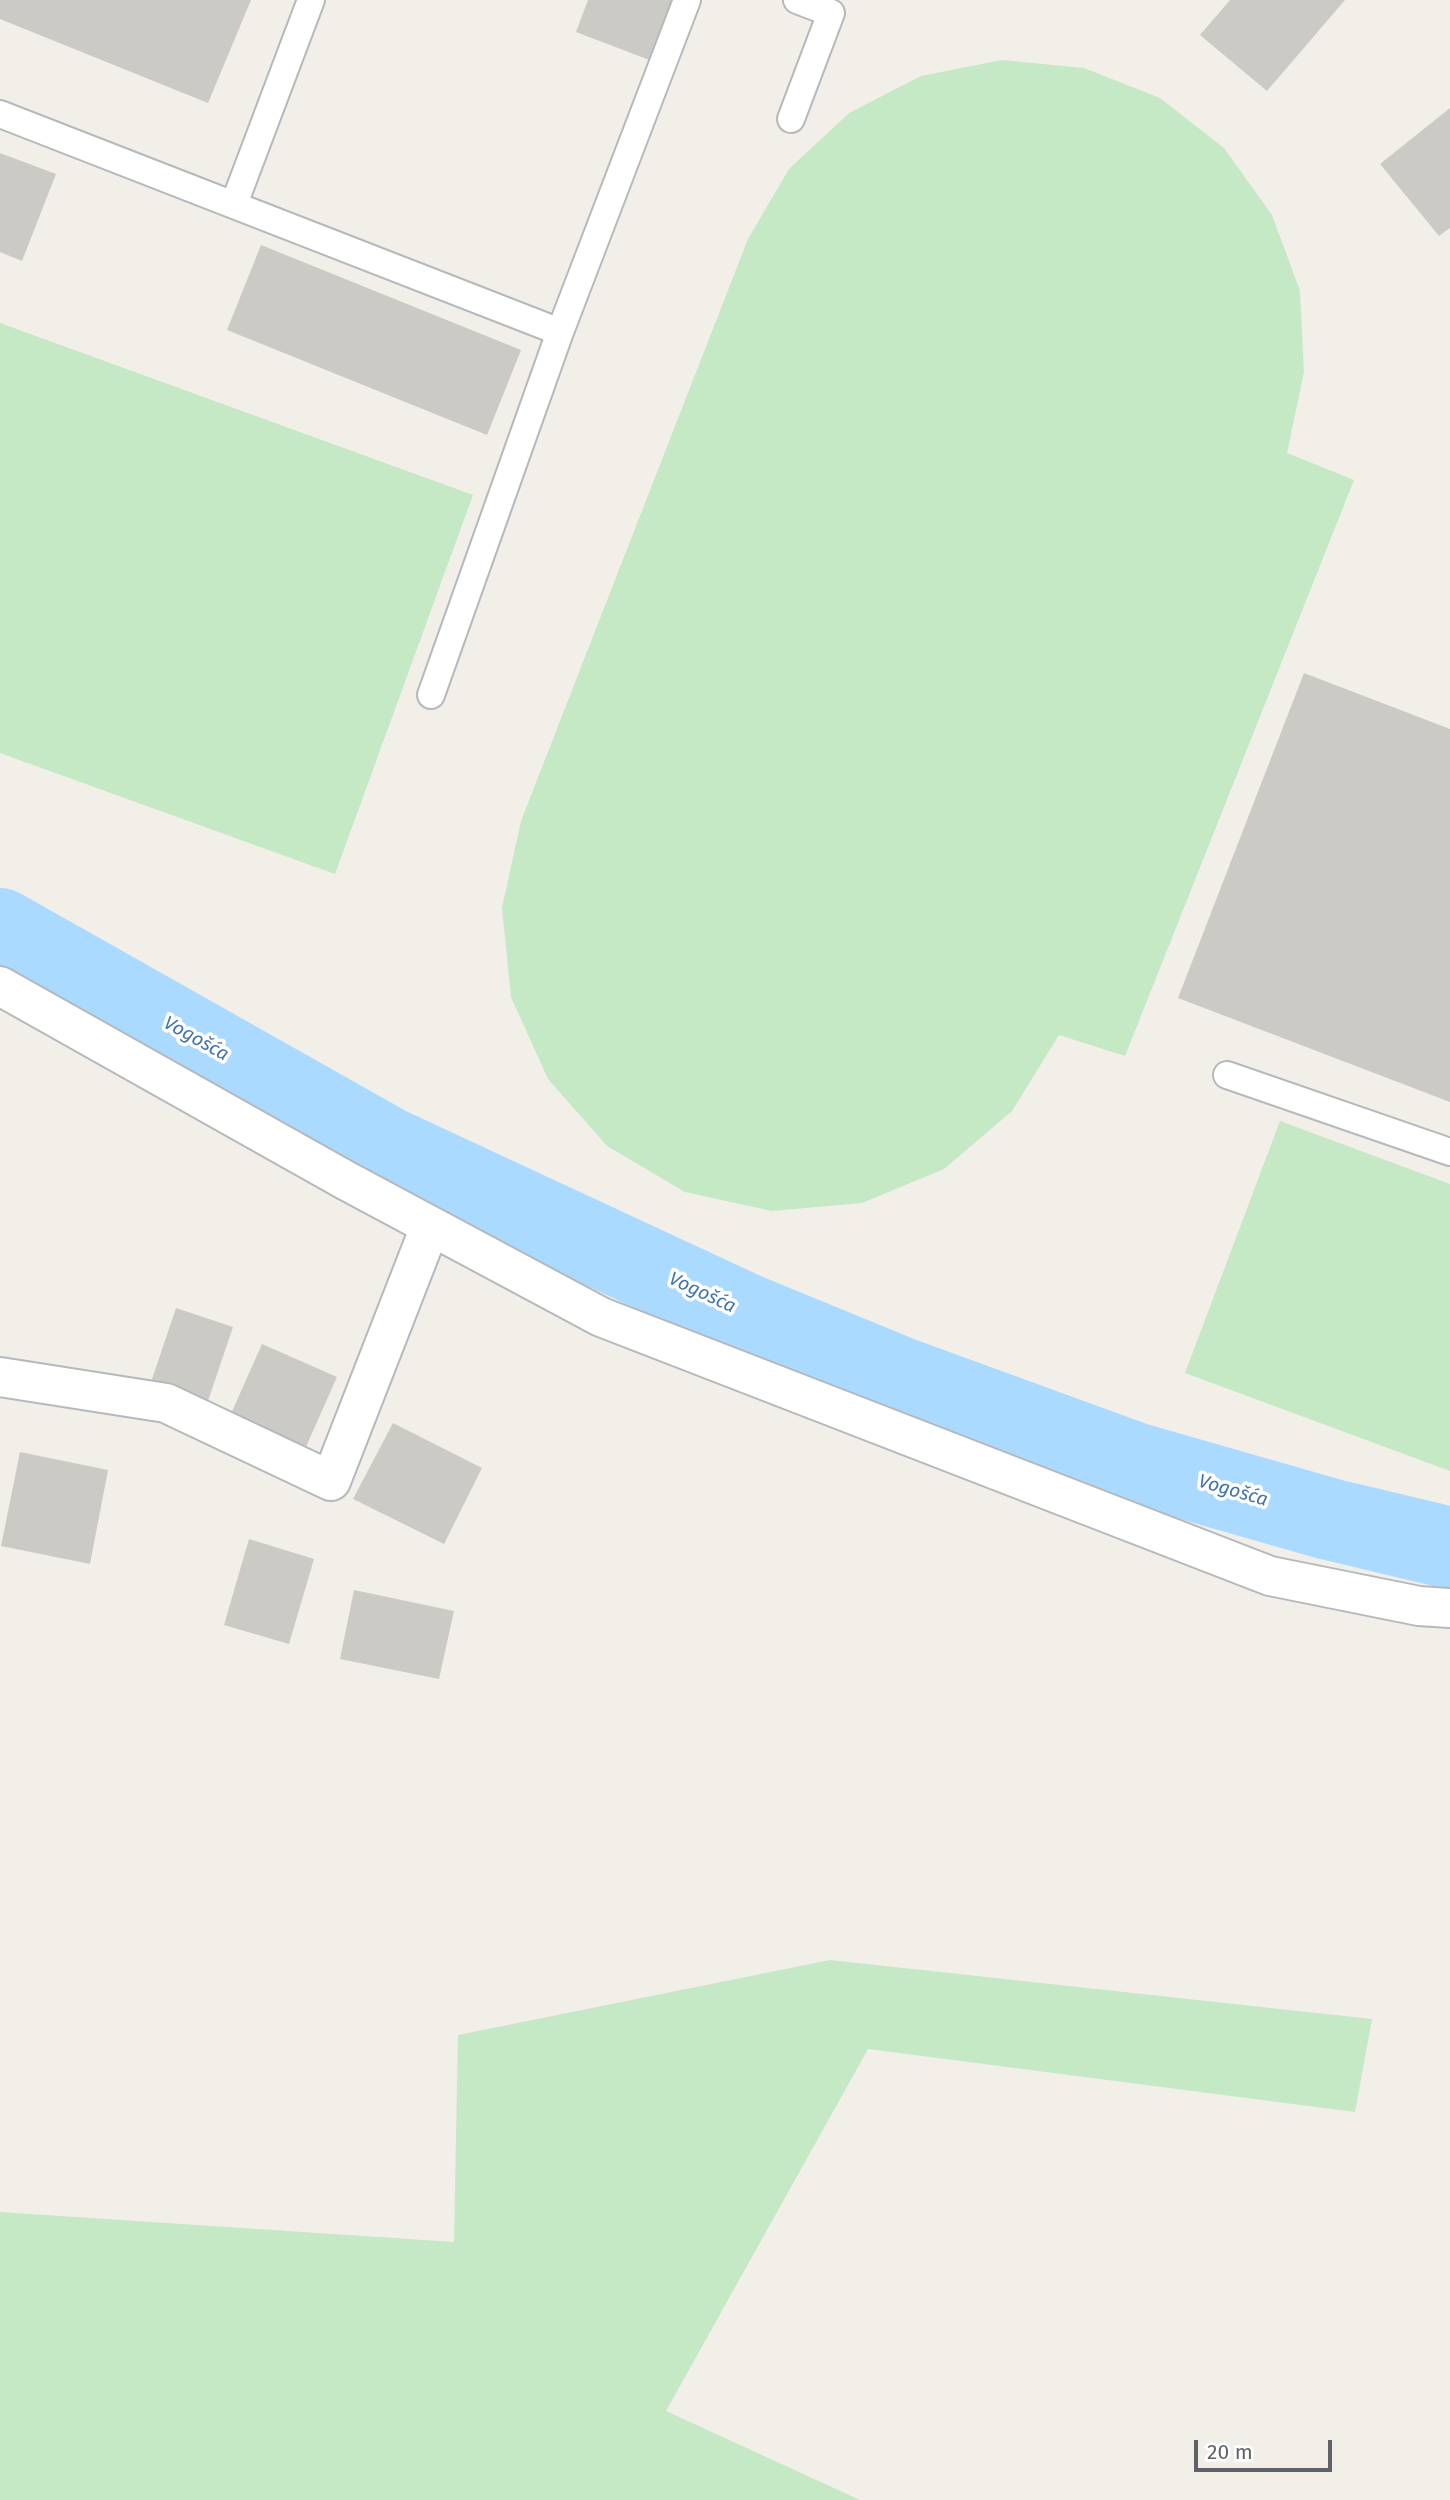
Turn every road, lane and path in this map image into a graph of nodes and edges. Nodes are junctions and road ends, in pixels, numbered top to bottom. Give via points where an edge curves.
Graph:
1 (311, 0) edge
2 (687, 0) edge
3 (797, 0) edge
4 (0, 114) edge
5 (790, 119) dead end
6 (234, 204) junction
7 (560, 332) junction
8 (430, 695) dead end
9 (0, 986) edge
10 (1227, 1075) dead end
11 (1450, 1153) edge
12 (430, 1227) junction
13 (0, 1377) edge
14 (1450, 1608) edge

1 - 6 lane
2 - 7 lane
3 - 5 lane via 831,13
4 - 6 lane
6 - 7 lane
7 - 8 lane
9 - 12 street
10 - 11 lane
12 - 13 street via 331,1481 166,1403
12 - 14 street via 601,1317 1270,1576

